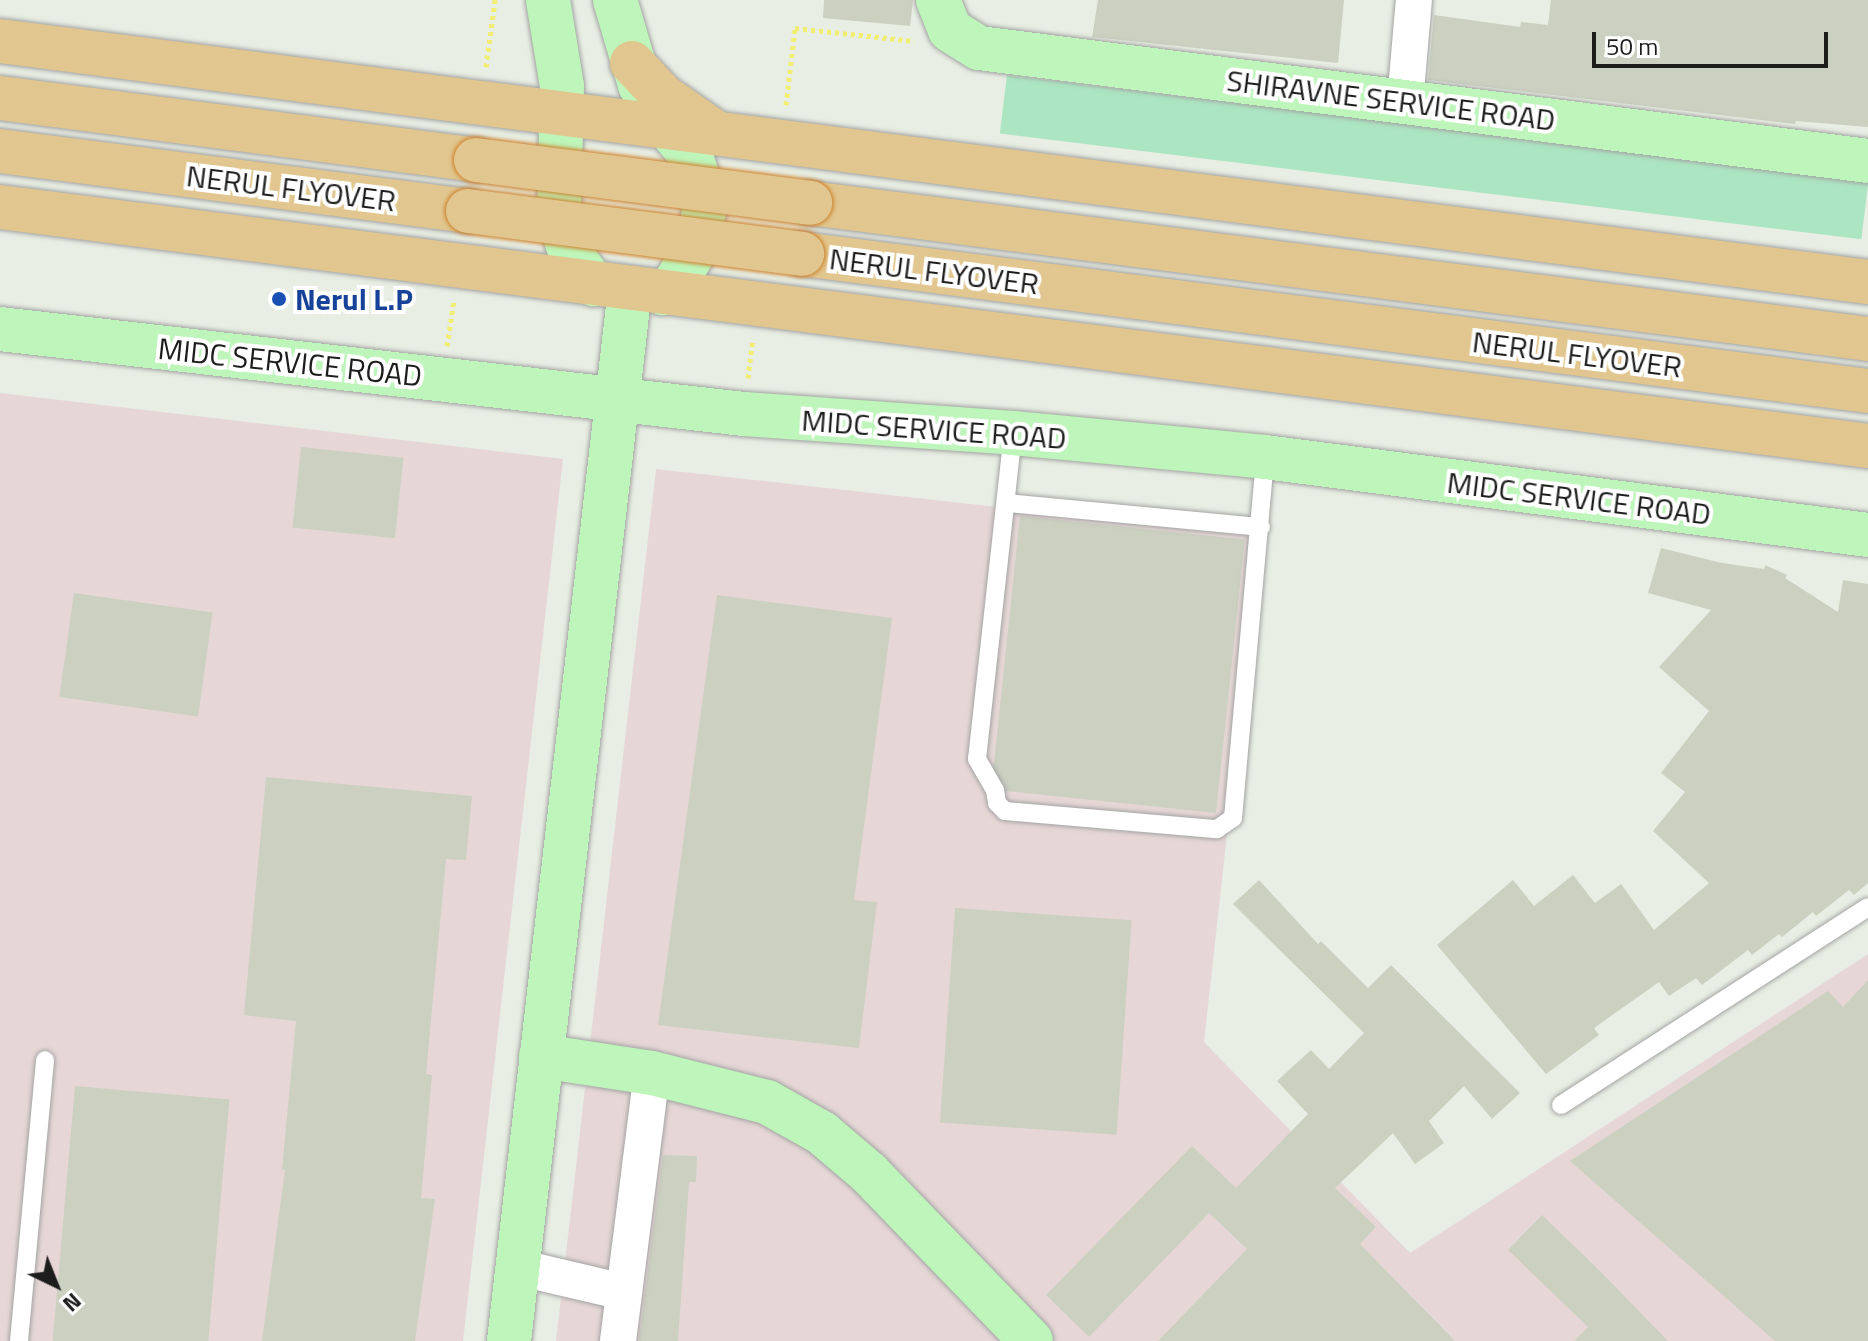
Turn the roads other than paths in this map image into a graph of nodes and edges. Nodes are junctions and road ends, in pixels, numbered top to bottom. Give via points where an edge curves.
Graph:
1 (548, 0) edge
2 (615, 0) edge
3 (938, 0) edge
4 (1414, 0) edge
5 (0, 41) edge
6 (560, 56) junction
7 (632, 63) junction
8 (483, 89) junction
9 (0, 98) edge
10 (1405, 102) junction
11 (580, 116) junction
12 (668, 128) junction
13 (719, 134) junction
14 (0, 151) edge
15 (1868, 161) edge
16 (0, 207) edge
17 (1868, 282) edge
18 (629, 289) junction
19 (0, 329) edge
20 (1868, 339) edge
21 (1868, 391) edge
22 (618, 400) junction
23 (1013, 433) junction
24 (1868, 446) edge
25 (1265, 457) junction
26 (1007, 503) junction
27 (1261, 527) junction
28 (1868, 535) edge
29 (1868, 907) edge
30 (541, 1056) junction
31 (45, 1060) dead end
32 (652, 1073) junction
33 (1561, 1105) dead end
34 (517, 1267) junction
35 (624, 1292) junction
36 (19, 1341) edge
37 (509, 1341) edge
38 (618, 1341) edge
39 (1031, 1341) edge

1 - 6 street
2 - 7 street
3 - 10 street, SHIRAVNE SERVICE ROAD via 950,30 979,48
4 - 10 street
5 - 8 highway
6 - 8 street via 545,76 512,97
6 - 11 street
7 - 12 street via 646,97
7 - 13 highway via 663,96
8 - 11 highway
9 - 20 highway, NERUL FLYOVER, bridge
10 - 15 street, SHIRAVNE SERVICE ROAD
11 - 12 highway
11 - 18 street via 557,199 563,237 581,271
12 - 13 highway
12 - 18 street via 699,173 704,212 696,249 675,283
13 - 17 highway
14 - 21 highway, NERUL FLYOVER, bridge
16 - 18 highway
18 - 22 street
18 - 24 highway
19 - 22 street, MIDC SERVICE ROAD
22 - 23 street, MIDC SERVICE ROAD
22 - 30 street
23 - 25 street, MIDC SERVICE ROAD
23 - 26 lane
25 - 27 lane
25 - 28 street, MIDC SERVICE ROAD
26 - 27 lane
26 - 27 lane via 977,759 1005,811 1217,829 1233,818
29 - 33 lane
30 - 32 street
30 - 34 street
31 - 36 lane
32 - 35 street
32 - 39 street via 767,1102 822,1133 869,1173
34 - 35 street
34 - 37 street
35 - 38 street

